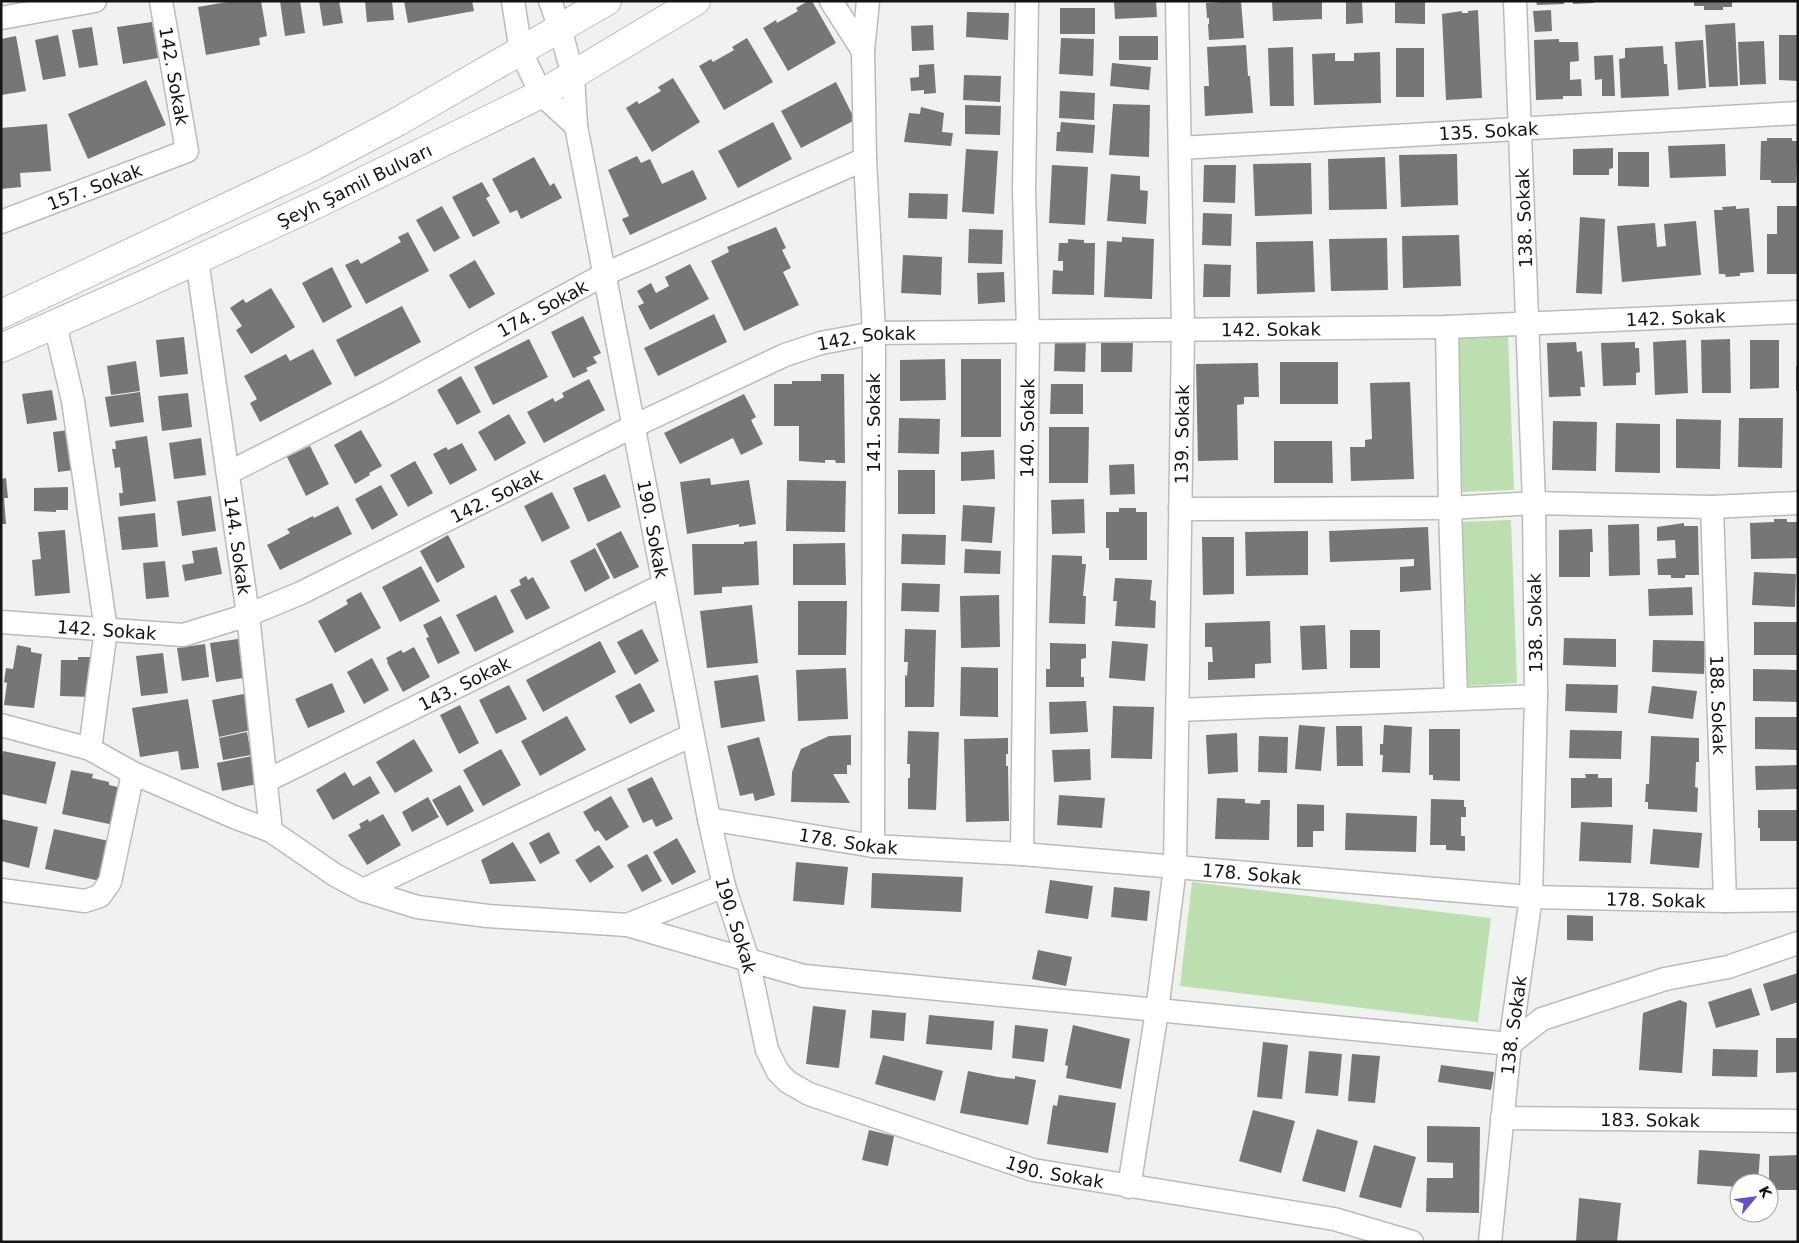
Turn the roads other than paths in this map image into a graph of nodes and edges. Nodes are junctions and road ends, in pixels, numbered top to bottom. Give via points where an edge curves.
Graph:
1 (95, 1) edge
2 (160, 1) edge
3 (513, 1) edge
4 (550, 1) edge
5 (606, 1) edge
6 (696, 1) edge
7 (831, 1) edge
8 (868, 1) edge
9 (1027, 1) edge
10 (1177, 1) edge
11 (1515, 1) edge
12 (1, 18) edge
13 (560, 28) junction
14 (863, 51) junction
15 (521, 52) junction
16 (574, 76) junction
17 (541, 94) junction
18 (1798, 113) edge
19 (576, 126) junction
20 (1520, 129) junction
21 (1180, 148) junction
22 (187, 152) joint
23 (865, 160) junction
24 (1, 222) edge
25 (196, 260) junction
26 (605, 274) junction
27 (1798, 312) edge
28 (1, 314) edge
29 (56, 324) junction
30 (1528, 324) junction
31 (1447, 327) junction
32 (1183, 329) junction
33 (1028, 331) junction
34 (874, 333) junction
35 (1, 348) edge
36 (634, 426) junction
37 (228, 473) junction
38 (1798, 502) edge
39 (1534, 503) junction
40 (1712, 507) junction
41 (1450, 508) junction
42 (1180, 509) junction
43 (663, 584) junction
44 (248, 615) junction
45 (1, 622) edge
46 (106, 630) junction
47 (1536, 696) junction
48 (1456, 698) junction
49 (1178, 710) junction
50 (1, 725) edge
51 (692, 735) junction
52 (90, 749) junction
53 (133, 773) junction
54 (266, 781) junction
55 (709, 819) junction
56 (271, 831) junction
57 (873, 846) junction
58 (1022, 854) junction
59 (1175, 866) junction
60 (724, 886) junction
61 (1, 890) edge
62 (363, 890) junction
63 (1531, 897) junction
64 (1798, 900) edge
65 (1725, 901) junction
66 (626, 925) junction
67 (1798, 943) edge
68 (748, 960) junction
69 (1157, 1011) junction
70 (1510, 1044) junction
71 (1502, 1118) junction
72 (1798, 1121) edge
73 (1129, 1187) junction
74 (1412, 1242) edge
75 (1490, 1242) edge

1 - 12 street
2 - 22 street, 142. Sokak
3 - 15 street
4 - 13 street, 190. Sokak
5 - 13 main road, Şeyh Şamil Bulvarı
6 - 16 main road, Şeyh Şamil Bulvarı
7 - 14 street
8 - 14 street, 141. Sokak
9 - 33 street, 140. Sokak via 1024,190
10 - 21 street, 139. Sokak
11 - 20 street, 138. Sokak
13 - 15 main road, Şeyh Şamil Bulvarı
13 - 16 street, 190. Sokak
14 - 23 street, 141. Sokak
15 - 17 street
15 - 28 main road, Şeyh Şamil Bulvarı via 314,166
16 - 17 main road, Şeyh Şamil Bulvarı
16 - 19 street, 190. Sokak
17 - 19 street
17 - 25 main road, Şeyh Şamil Bulvarı
18 - 20 street, 135. Sokak
19 - 26 street, 190. Sokak
20 - 21 street, 135. Sokak
20 - 30 street, 138. Sokak
21 - 32 street, 139. Sokak
22 - 24 street, 157. Sokak
23 - 26 street, 174. Sokak
23 - 34 street, 141. Sokak
25 - 29 main road, Şeyh Şamil Bulvarı
25 - 37 street, 144. Sokak
26 - 36 street, 190. Sokak
26 - 37 street, 174. Sokak via 388,392
27 - 30 street, 142. Sokak
29 - 35 main road, Şeyh Şamil Bulvarı
29 - 46 street via 73,401
30 - 31 street, 142. Sokak
30 - 39 street, 138. Sokak
31 - 32 street, 142. Sokak
31 - 41 street
32 - 33 street, 142. Sokak
32 - 42 street, 139. Sokak
33 - 34 street, 142. Sokak
33 - 58 street, 140. Sokak
34 - 36 street, 142. Sokak via 821,343 785,355
34 - 57 street, 141. Sokak
36 - 43 street, 190. Sokak
36 - 44 street, 142. Sokak via 301,593
37 - 44 street, 144. Sokak
38 - 40 street
39 - 40 street
39 - 41 street
39 - 47 street, 138. Sokak
40 - 65 street, 188. Sokak
41 - 42 street
41 - 48 street
42 - 49 street, 139. Sokak
43 - 51 street, 190. Sokak
43 - 54 street, 143. Sokak
44 - 46 street, 142. Sokak via 182,635
44 - 54 street, 144. Sokak
45 - 46 street, 142. Sokak
46 - 52 street
47 - 48 street
47 - 63 street, 138. Sokak
48 - 49 street
49 - 59 street, 139. Sokak
50 - 52 street
51 - 55 street, 190. Sokak
51 - 62 street
52 - 53 street
53 - 56 street
53 - 61 street via 110,882 100,896 85,901
54 - 56 street, 144. Sokak
55 - 57 street, 178. Sokak
55 - 60 street, 190. Sokak
56 - 62 street
57 - 58 street, 178. Sokak
58 - 59 street, 178. Sokak
59 - 63 street, 178. Sokak
59 - 69 street, 139. Sokak
60 - 66 street
60 - 68 street, 190. Sokak
62 - 66 street via 417,907 488,916
63 - 65 street, 178. Sokak
63 - 70 street, 138. Sokak
64 - 65 street, 178. Sokak
66 - 68 street
67 - 70 street via 1728,967 1665,979 1542,1019
68 - 69 street via 804,976
68 - 73 street, 190. Sokak via 768,1050 778,1072 788,1082 809,1094 1033,1170
69 - 70 street
69 - 73 street, 139. Sokak
70 - 71 street, 138. Sokak
71 - 72 street, 183. Sokak
71 - 75 street, 138. Sokak
73 - 74 street, 190. Sokak via 1334,1219

